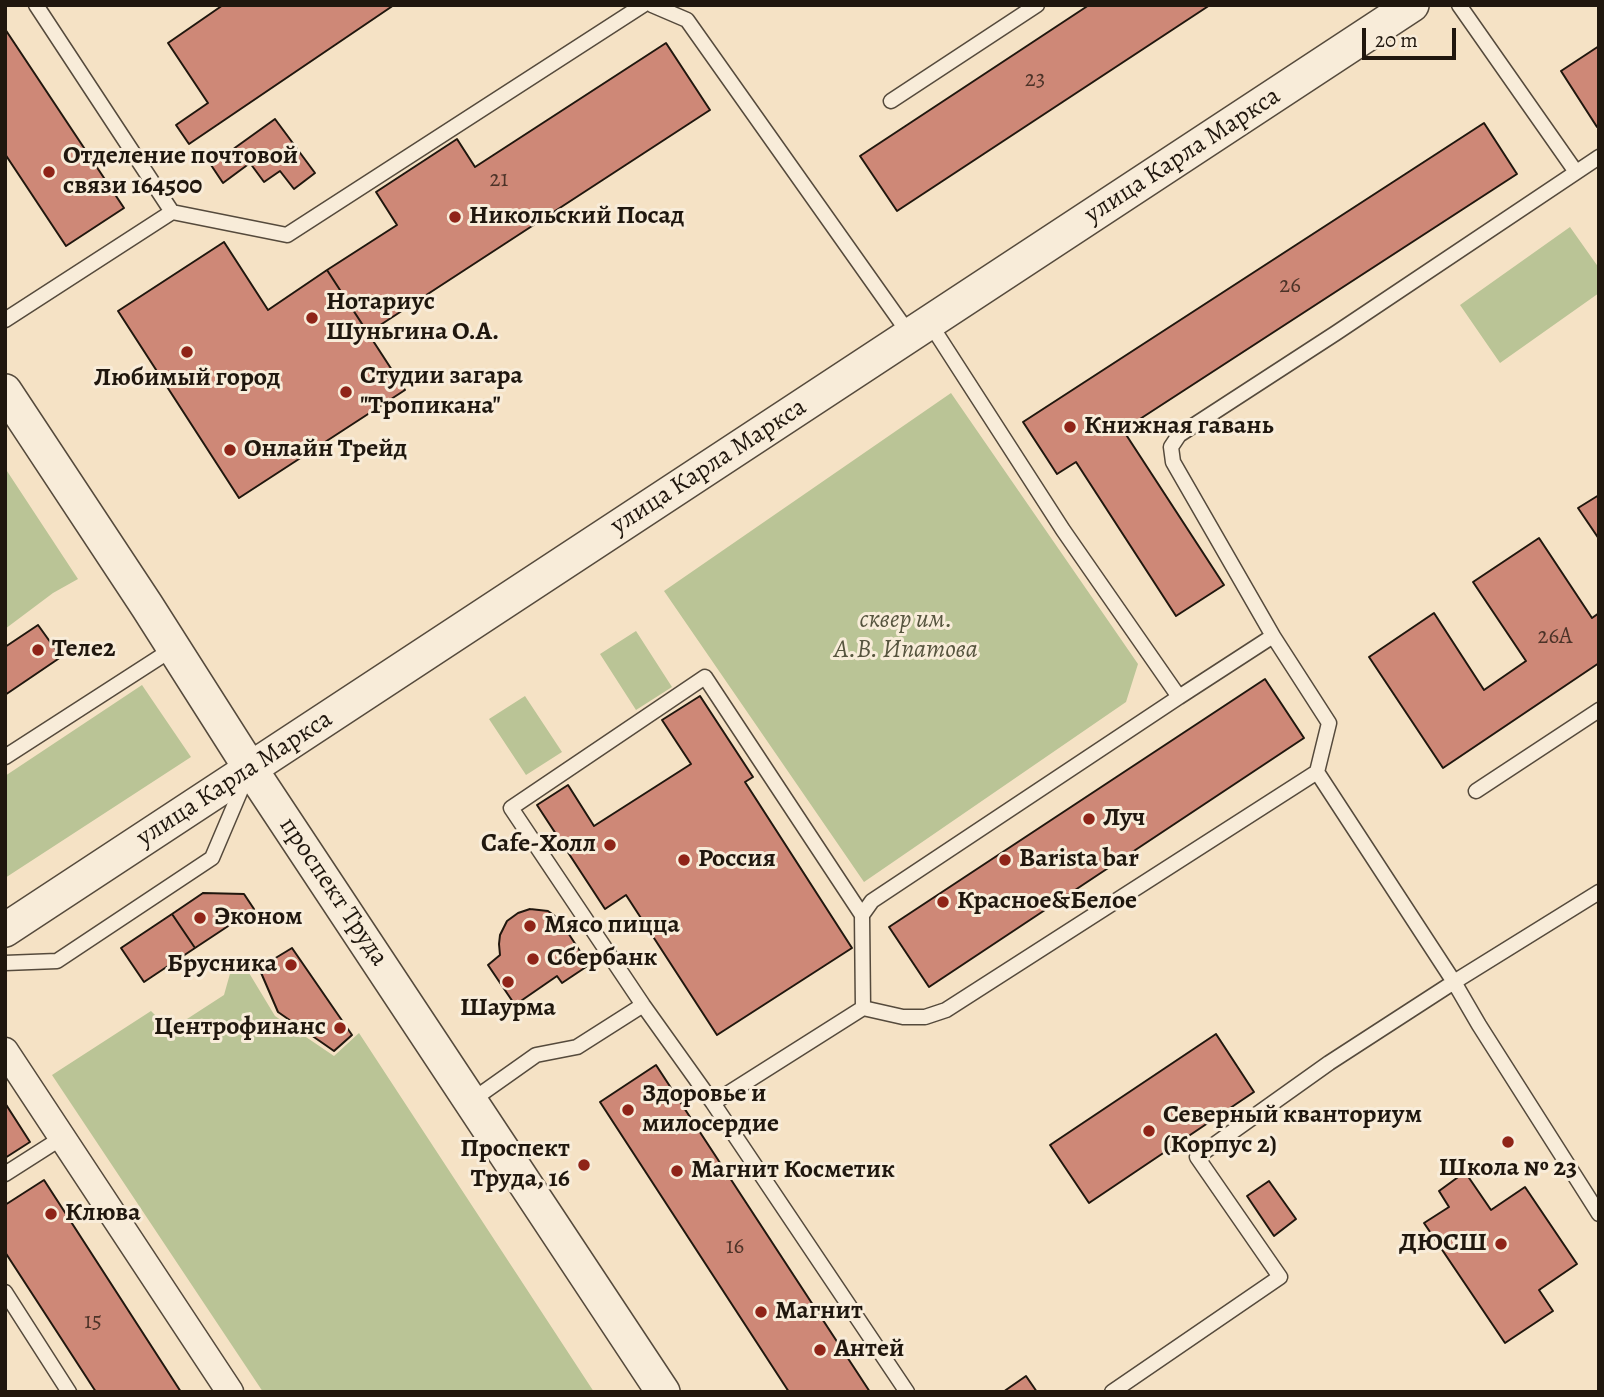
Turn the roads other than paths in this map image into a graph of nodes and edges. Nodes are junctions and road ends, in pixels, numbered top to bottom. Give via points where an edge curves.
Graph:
1 (36, 5) edge
2 (643, 5) edge
3 (652, 5) edge
4 (1037, 5) edge
5 (1412, 5) edge
6 (1459, 5) edge
7 (891, 101) dead end
8 (1599, 157) edge
9 (1576, 172) junction
10 (172, 212) junction
11 (5, 320) edge
12 (920, 328) junction
13 (5, 391) edge
14 (1273, 636) junction
15 (174, 648) junction
16 (1179, 697) junction
17 (1599, 710) edge
18 (5, 757) edge
19 (250, 768) junction
20 (1317, 772) junction
21 (1476, 791) dead end
22 (1599, 892) edge
23 (862, 915) junction
24 (5, 930) edge
25 (5, 963) edge
26 (1454, 982) junction
27 (643, 1006) junction
28 (863, 1009) junction
29 (5, 1051) edge
30 (471, 1101) junction
31 (713, 1103) junction
32 (63, 1137) junction
33 (5, 1174) edge
34 (1599, 1214) edge
35 (5, 1292) edge
36 (69, 1392) edge
37 (230, 1392) edge
38 (663, 1392) edge
39 (907, 1392) edge
40 (1112, 1392) edge

1 - 10 lane
2 - 10 lane via 287,235
3 - 12 lane via 687,20
4 - 7 lane
5 - 12 street, улица Карла Маркса
6 - 9 lane
8 - 9 lane
9 - 14 lane via 1178,435 1171,447 1173,462
10 - 11 lane
12 - 16 lane
12 - 19 street, улица Карла Маркса
13 - 15 street, проспект Труда
14 - 16 lane
14 - 20 lane via 1329,723
15 - 18 lane
15 - 19 street, проспект Труда
16 - 23 lane via 872,901
17 - 21 lane
19 - 24 street, улица Карла Маркса
19 - 25 lane via 212,858 57,961
19 - 30 street, проспект Труда
20 - 26 lane
20 - 28 lane via 946,1010 925,1017 903,1017
22 - 26 lane
23 - 27 lane via 705,677 511,808
23 - 28 lane
26 - 34 lane
26 - 40 lane via 1197,1157 1280,1277
27 - 30 lane via 577,1047 536,1055
27 - 31 lane
28 - 31 lane
29 - 32 street
30 - 38 street, проспект Труда
31 - 39 lane
32 - 33 lane
32 - 37 street
35 - 36 lane

